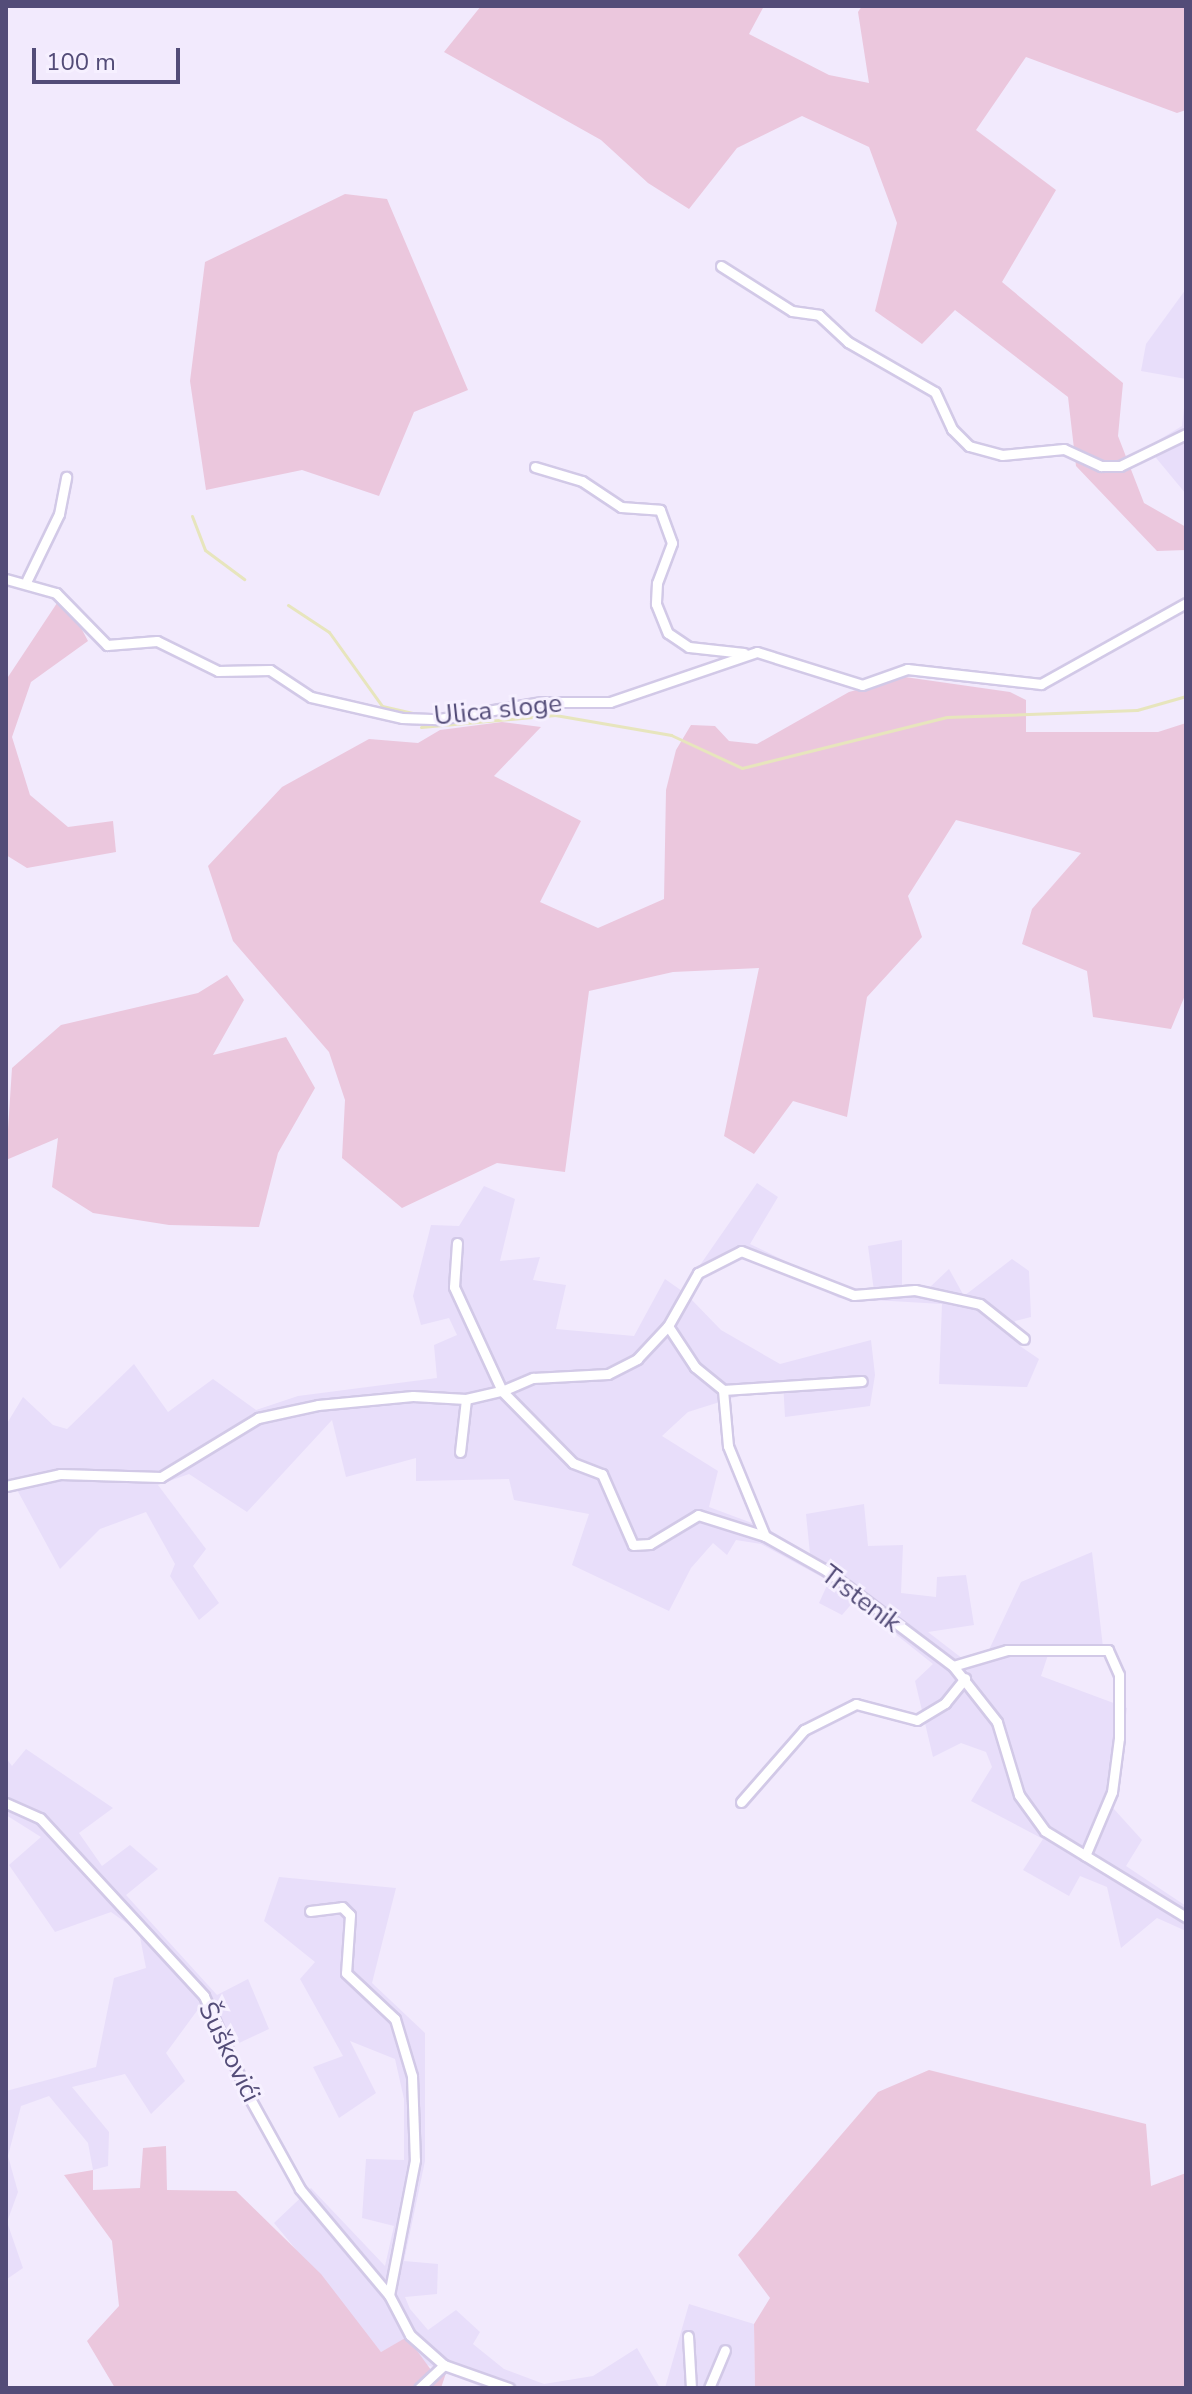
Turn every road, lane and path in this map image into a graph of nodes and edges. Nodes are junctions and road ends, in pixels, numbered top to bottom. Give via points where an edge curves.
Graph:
1 (721, 266) dead end
2 (1186, 434) edge
3 (535, 467) dead end
4 (66, 477) dead end
5 (6, 579) edge
6 (27, 580) junction
7 (1186, 603) edge
8 (744, 653) junction
9 (457, 1243) dead end
10 (668, 1326) junction
11 (1024, 1339) dead end
12 (862, 1381) dead end
13 (723, 1390) junction
14 (502, 1391) junction
15 (466, 1399) junction
16 (460, 1452) dead end
17 (6, 1486) edge
18 (765, 1536) junction
19 (953, 1666) junction
20 (965, 1678) junction
21 (741, 1802) dead end
22 (6, 1803) edge
23 (1085, 1856) junction
24 (310, 1911) dead end
25 (1186, 1917) edge
26 (389, 2295) junction
27 (688, 2336) dead end
28 (725, 2350) dead end
29 (444, 2365) junction
30 (419, 2388) edge
31 (509, 2388) edge
32 (691, 2388) edge
33 (709, 2388) edge

1 - 2 street via 792,311 819,315 848,342 922,383 944,404 952,429 969,446 1002,455 1064,449 1101,466 1120,466
3 - 8 street via 582,481 621,507 660,510 672,532 656,604 668,633 689,647
4 - 6 street via 59,514
5 - 6 street, Ulica sloge
6 - 8 street, Ulica sloge via 56,593 107,645 147,639 218,671 261,667 311,697 402,718 494,715 542,702 610,702
7 - 8 street via 1041,684 907,669 862,685
9 - 14 street, Trstenik via 454,1287
10 - 11 street via 698,1273 741,1251 854,1295 915,1290 980,1304
10 - 13 street via 695,1367
10 - 14 street via 637,1359 608,1374 533,1378
12 - 13 street
13 - 18 street via 728,1446
14 - 15 street
14 - 18 street, Trstenik via 573,1463 602,1474 633,1545 650,1544 698,1515
15 - 16 street
15 - 17 street via 371,1397 258,1418 161,1477 60,1474
18 - 19 street, Trstenik via 827,1571
19 - 20 street, Trstenik
19 - 23 street via 1007,1650 1108,1650 1119,1675 1119,1738 1112,1792
20 - 21 street via 945,1703 917,1720 856,1704 804,1730
20 - 23 street, Trstenik via 997,1722 1028,1813
22 - 26 street, Šuškovići via 40,1818 204,1996 248,2095 300,2189
23 - 25 street, Trstenik
24 - 26 street via 342,1907 350,1915 346,1973 395,2019 412,2076 415,2160
26 - 29 street, Šuškovići via 410,2335
27 - 32 street
28 - 33 street
29 - 30 street
29 - 31 street

